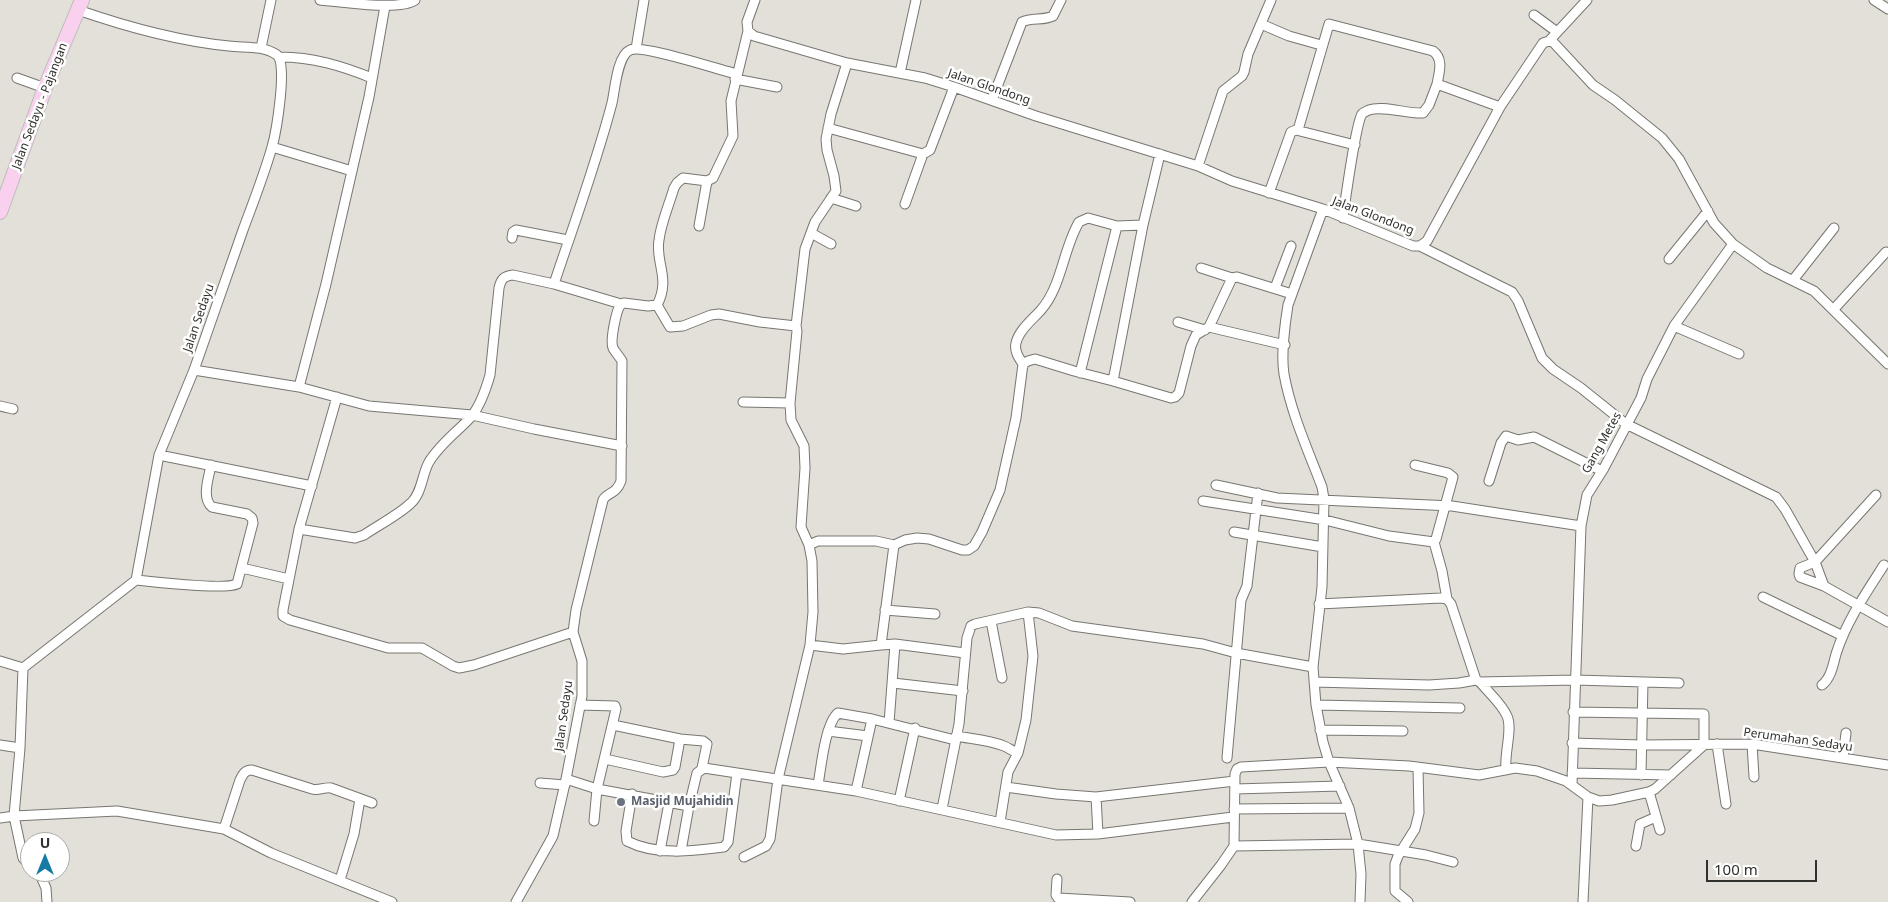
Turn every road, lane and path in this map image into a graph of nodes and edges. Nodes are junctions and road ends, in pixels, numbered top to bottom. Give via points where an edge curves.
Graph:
1 (271, 0) edge
2 (320, 0) edge
3 (415, 0) edge
4 (644, 0) edge
5 (753, 0) edge
6 (916, 0) edge
7 (1061, 0) edge
8 (1271, 0) edge
9 (1587, 0) edge
10 (1874, 0) edge
11 (80, 5) edge
12 (385, 6) junction
13 (1888, 9) edge
14 (1534, 15) dead end
15 (1261, 24) junction
16 (748, 31) junction
17 (1557, 32) junction
18 (1549, 41) junction
19 (1321, 45) junction
20 (261, 48) junction
21 (636, 49) junction
22 (280, 57) junction
23 (847, 63) junction
24 (900, 73) junction
25 (736, 77) junction
26 (17, 78) dead end
27 (372, 78) junction
28 (1437, 84) junction
29 (777, 87) dead end
30 (954, 87) junction
31 (45, 88) junction
32 (992, 100) junction
33 (1500, 107) junction
34 (828, 128) junction
35 (1298, 130) junction
36 (1355, 145) junction
37 (272, 147) junction
38 (923, 154) junction
39 (1160, 154) junction
40 (1198, 166) junction
41 (352, 171) junction
42 (707, 181) junction
43 (1270, 193) junction
44 (831, 198) junction
45 (906, 204) dead end
46 (856, 206) dead end
47 (1322, 210) junction
48 (1708, 211) junction
49 (0, 212) edge
50 (1343, 218) junction
51 (1143, 225) junction
52 (699, 226) dead end
53 (1117, 226) junction
54 (1834, 228) dead end
55 (811, 233) junction
56 (512, 238) dead end
57 (568, 240) junction
58 (831, 244) dead end
59 (1733, 244) junction
60 (1291, 246) dead end
61 (1420, 246) junction
62 (1886, 252) dead end
63 (1286, 259) junction
64 (1669, 259) dead end
65 (1302, 264) junction
66 (1201, 268) dead end
67 (1232, 278) junction
68 (1793, 280) junction
69 (554, 284) junction
70 (1275, 288) junction
71 (1292, 294) junction
72 (621, 304) junction
73 (657, 305) junction
74 (1834, 309) junction
75 (1178, 322) dead end
76 (796, 326) junction
77 (1674, 326) junction
78 (1207, 329) junction
79 (1284, 345) junction
80 (1739, 354) dead end
81 (1023, 364) junction
82 (1888, 364) edge
83 (194, 370) junction
84 (1080, 373) junction
85 (1114, 381) junction
86 (299, 387) junction
87 (337, 397) junction
88 (743, 402) dead end
89 (790, 403) junction
90 (0, 406) edge
91 (13, 408) dead end
92 (472, 415) junction
93 (1626, 424) junction
94 (622, 446) junction
95 (159, 455) junction
96 (211, 465) junction
97 (1415, 465) dead end
98 (1602, 471) junction
99 (1489, 481) dead end
100 (1216, 484) dead end
101 (312, 486) junction
102 (1258, 493) junction
103 (1876, 495) dead end
104 (1324, 500) junction
105 (1203, 501) dead end
106 (1446, 506) junction
107 (1256, 509) junction
108 (1325, 520) junction
109 (1581, 526) junction
110 (299, 529) junction
111 (1234, 532) dead end
112 (1254, 535) junction
113 (1434, 542) junction
114 (894, 544) junction
115 (809, 545) junction
116 (1323, 547) junction
117 (1815, 562) junction
118 (1884, 566) dead end
119 (242, 568) junction
120 (289, 578) junction
121 (136, 580) junction
122 (1824, 586) junction
123 (1763, 597) dead end
124 (1447, 599) junction
125 (1319, 604) junction
126 (1858, 606) junction
127 (885, 610) junction
128 (1028, 612) junction
129 (935, 614) dead end
130 (991, 621) junction
131 (1888, 622) edge
132 (573, 632) junction
133 (1843, 636) junction
134 (895, 644) junction
135 (810, 645) junction
136 (881, 645) junction
137 (965, 654) junction
138 (1236, 654) junction
139 (0, 661) edge
140 (1313, 666) junction
141 (23, 668) junction
142 (1002, 678) dead end
143 (1575, 680) junction
144 (1478, 681) junction
145 (1314, 682) junction
146 (1643, 682) junction
147 (893, 683) junction
148 (1679, 683) dead end
149 (1822, 685) dead end
150 (963, 691) junction
151 (580, 705) junction
152 (1316, 705) junction
153 (1460, 708) dead end
154 (1573, 712) junction
155 (1642, 714) junction
156 (872, 719) junction
157 (889, 723) junction
158 (613, 725) junction
159 (915, 728) junction
160 (1320, 730) junction
161 (828, 731) junction
162 (1403, 731) dead end
163 (1846, 732) dead end
164 (868, 736) junction
165 (956, 738) junction
166 (680, 739) junction
167 (1572, 743) junction
168 (1717, 744) junction
169 (1752, 744) junction
170 (0, 745) edge
171 (1641, 745) junction
172 (1704, 745) junction
173 (20, 748) junction
174 (1018, 753) junction
175 (1226, 758) dead end
176 (1843, 758) junction
177 (604, 759) junction
178 (1329, 762) junction
179 (1888, 765) edge
180 (702, 768) junction
181 (1418, 768) junction
182 (1506, 770) junction
183 (737, 773) junction
184 (1572, 773) junction
185 (1641, 774) junction
186 (1671, 775) junction
187 (1754, 777) dead end
188 (778, 779) junction
189 (566, 782) junction
190 (540, 783) dead end
191 (1572, 784) junction
192 (1234, 785) junction
193 (818, 786) junction
194 (1340, 786) junction
195 (1006, 787) junction
196 (597, 789) junction
197 (856, 791) junction
198 (1649, 792) junction
199 (632, 794) junction
200 (1096, 797) junction
201 (1588, 797) junction
202 (360, 799) junction
203 (899, 801) junction
204 (372, 802) dead end
205 (669, 803) junction
206 (1726, 804) dead end
207 (689, 806) junction
208 (1349, 808) junction
209 (942, 809) junction
210 (1234, 813) junction
211 (14, 816) junction
212 (1656, 817) junction
213 (0, 818) edge
214 (594, 821) dead end
215 (1000, 822) junction
216 (224, 829) junction
217 (1660, 830) dead end
218 (1098, 834) junction
219 (20, 844) edge
220 (1358, 844) junction
221 (1234, 846) junction
222 (1636, 846) dead end
223 (660, 850) junction
224 (1402, 850) junction
225 (681, 851) junction
226 (744, 857) dead end
227 (1453, 862) dead end
228 (1057, 879) dead end
229 (340, 880) junction
230 (44, 882) edge
231 (1396, 892) junction
232 (47, 902) edge
233 (392, 902) edge
234 (516, 902) edge
235 (1130, 902) edge
236 (1192, 902) edge
237 (1360, 902) edge
238 (1396, 902) edge
239 (1408, 902) edge
240 (1583, 902) edge

1 - 20 street
2 - 12 street
3 - 12 street
4 - 21 street
5 - 16 street
6 - 24 street
7 - 32 street via 1050,18 1022,22
8 - 15 street
9 - 17 street, Jalan Glondong
10 - 13 street
11 - 20 street via 122,25 154,33 228,46
11 - 31 main road, Jalan Sedayu - Pajangan
12 - 27 street
14 - 17 street
15 - 19 street
15 - 40 street via 1242,76 1223,91
16 - 23 street, Jalan Glondong via 762,39
16 - 25 street
17 - 18 street, Jalan Glondong
18 - 33 street, Jalan Glondong via 1543,43
18 - 48 street via 1557,44 1593,85 1662,138 1679,159
19 - 28 street via 1329,24 1433,50 1440,62
19 - 35 street
20 - 22 street
21 - 25 street via 654,51
21 - 57 street via 630,50 621,60 588,186
22 - 27 street via 338,65
22 - 37 street, Jalan Sedayu via 281,87
23 - 24 street, Jalan Glondong
23 - 34 street
24 - 30 street, Jalan Glondong
25 - 29 street
25 - 42 street via 730,104 732,140 713,178
26 - 31 street
27 - 41 street
28 - 33 street
28 - 36 street via 1423,113 1367,110 1362,114
30 - 32 street, Jalan Glondong
30 - 38 street via 930,150
31 - 49 main road, Jalan Sedayu - Pajangan
32 - 39 street, Jalan Glondong
33 - 61 street, Jalan Glondong via 1427,241
34 - 38 street
34 - 44 street via 827,150 836,183 836,191
35 - 36 street
35 - 43 street via 1291,132
36 - 50 street
37 - 41 street
37 - 83 street, Jalan Sedayu
38 - 45 street
39 - 40 street, Jalan Glondong
39 - 51 street
40 - 43 street, Jalan Glondong
41 - 86 street
42 - 52 street
42 - 73 street via 683,178 674,188 658,242 664,281
43 - 47 street, Jalan Glondong
44 - 46 street
44 - 55 street
47 - 50 street, Jalan Glondong
47 - 65 street
48 - 59 street
48 - 64 street
50 - 61 street, Jalan Glondong
51 - 53 street
51 - 85 street
53 - 81 street via 1088,218 1079,222 1051,295 1028,322 1016,343 1015,351
53 - 84 street
54 - 68 street
55 - 58 street
55 - 76 street via 805,249
56 - 57 street via 516,230
57 - 69 street
59 - 68 street via 1767,268
59 - 77 street, Gang Metes
60 - 63 street
61 - 93 street via 1512,292 1542,358
62 - 74 street
63 - 65 street
63 - 70 street
65 - 71 street
66 - 67 street
67 - 70 street
67 - 78 street
68 - 74 street via 1814,291
69 - 72 street
69 - 92 street via 513,275 503,278 499,288 490,376
70 - 71 street
71 - 79 street via 1285,319
72 - 73 street
72 - 94 street, Jalan Sedayu via 612,344 622,361
73 - 76 street via 670,327 719,314
74 - 82 street
75 - 78 street
76 - 89 street
77 - 80 street
77 - 93 street, Gang Metes
78 - 79 street
78 - 85 street via 1196,335 1176,397
79 - 104 street via 1284,372 1289,396
81 - 84 street via 1035,359
81 - 114 street via 1000,490 974,546 962,550 917,538
83 - 86 street, Jalan Sedayu
83 - 95 street
84 - 85 street
86 - 87 street, Jalan Sedayu
87 - 92 street, Jalan Sedayu via 370,406
87 - 101 street
88 - 89 street
89 - 115 street via 791,420 804,446 801,527
90 - 91 street
92 - 94 street, Jalan Sedayu
92 - 110 street via 429,462 411,503 364,535 349,538
93 - 98 street, Gang Metes
93 - 117 street via 1774,495
94 - 132 street, Jalan Sedayu via 621,481 616,491 603,500
95 - 96 street
95 - 121 street
96 - 101 street
96 - 119 street via 206,496 208,504 252,518
97 - 106 street via 1452,475
98 - 99 street via 1534,437 1518,440 1506,436
98 - 109 street, Gang Metes via 1587,495
100 - 102 street
101 - 110 street
102 - 104 street via 1277,498
102 - 107 street
103 - 117 street
104 - 106 street
104 - 108 street
105 - 107 street
106 - 109 street
106 - 113 street
107 - 108 street
107 - 112 street
108 - 113 street via 1389,536
108 - 116 street
109 - 143 street, Gang Metes
110 - 120 street
111 - 112 street
112 - 116 street
112 - 138 street via 1247,586 1241,600
113 - 124 street
114 - 115 street via 818,541
114 - 127 street
115 - 135 street via 813,580
116 - 125 street
117 - 122 street
117 - 122 street via 1800,568 1800,577
118 - 126 street
119 - 120 street
119 - 121 street via 237,584 233,586
120 - 132 street via 282,613 285,618 388,648 422,648 459,668
121 - 141 street
122 - 126 street
123 - 133 street
124 - 125 street
124 - 144 street
125 - 140 street
126 - 131 street
126 - 133 street
127 - 129 street
127 - 136 street
128 - 130 street
128 - 138 street via 1072,626 1203,644
128 - 174 street via 1033,656 1026,720
130 - 137 street via 971,626
130 - 142 street
132 - 151 street, Jalan Sedayu via 582,661
133 - 149 street via 1834,666
134 - 136 street
134 - 137 street
134 - 147 street
135 - 136 street via 843,649
135 - 188 street
137 - 150 street
138 - 140 street
138 - 175 street
139 - 141 street
140 - 145 street
141 - 173 street
143 - 144 street
143 - 146 street
143 - 154 street, Gang Metes
144 - 145 street via 1429,685
144 - 182 street via 1510,722
145 - 152 street
146 - 148 street
146 - 155 street
147 - 150 street
147 - 157 street
150 - 165 street
151 - 158 street via 615,706
151 - 189 street, Jalan Sedayu
152 - 153 street
152 - 160 street
154 - 155 street
154 - 167 street, Gang Metes
155 - 171 street
155 - 172 street via 1704,714
156 - 157 street
156 - 161 street via 838,713
156 - 164 street
157 - 159 street
158 - 166 street
158 - 177 street
159 - 165 street
159 - 203 street
160 - 162 street
160 - 178 street
161 - 164 street
161 - 193 street
163 - 176 street
164 - 197 street
165 - 174 street via 993,743
165 - 209 street
166 - 177 street via 675,767 670,772
166 - 180 street via 707,744
167 - 171 street, Perumahan Sedayu
167 - 184 street, Gang Metes
168 - 169 street, Perumahan Sedayu
168 - 172 street, Perumahan Sedayu
168 - 206 street
169 - 176 street, Perumahan Sedayu
169 - 187 street
170 - 173 street
171 - 172 street, Perumahan Sedayu
171 - 185 street
172 - 186 street
173 - 211 street
174 - 195 street via 1008,772
176 - 179 street, Perumahan Sedayu
177 - 196 street
178 - 181 street
178 - 192 street via 1241,767 1235,771
178 - 194 street
180 - 183 street
180 - 207 street via 697,772
181 - 182 street via 1479,775
181 - 224 street via 1420,813 1415,829
182 - 191 street via 1537,771
183 - 188 street
183 - 225 street via 726,845
184 - 185 street
184 - 191 street, Gang Metes
185 - 186 street
186 - 198 street
188 - 193 street
188 - 226 street via 768,843
189 - 190 street
189 - 196 street
189 - 234 street, Jalan Sedayu via 553,836
191 - 201 street
192 - 194 street
192 - 200 street
192 - 210 street
193 - 197 street
194 - 208 street
195 - 200 street
195 - 215 street
196 - 199 street
196 - 214 street
197 - 203 street
198 - 201 street via 1612,800 1599,801
198 - 212 street
199 - 205 street
199 - 223 street via 627,841
200 - 218 street
201 - 240 street
202 - 204 street
202 - 216 street via 331,788 312,789 248,770 242,775
202 - 229 street via 354,834
203 - 209 street
205 - 207 street
205 - 223 street
207 - 225 street
208 - 210 street
208 - 220 street
209 - 215 street
210 - 218 street
210 - 221 street
211 - 213 street
211 - 216 street via 117,811
211 - 219 street
212 - 217 street
212 - 222 street via 1640,824
215 - 218 street via 1056,835
216 - 229 street via 271,853
220 - 221 street
220 - 224 street
220 - 237 street
221 - 236 street
223 - 225 street
224 - 227 street
224 - 231 street via 1395,864
228 - 235 street via 1056,895 1060,899
229 - 233 street
230 - 232 street
231 - 238 street
231 - 239 street

